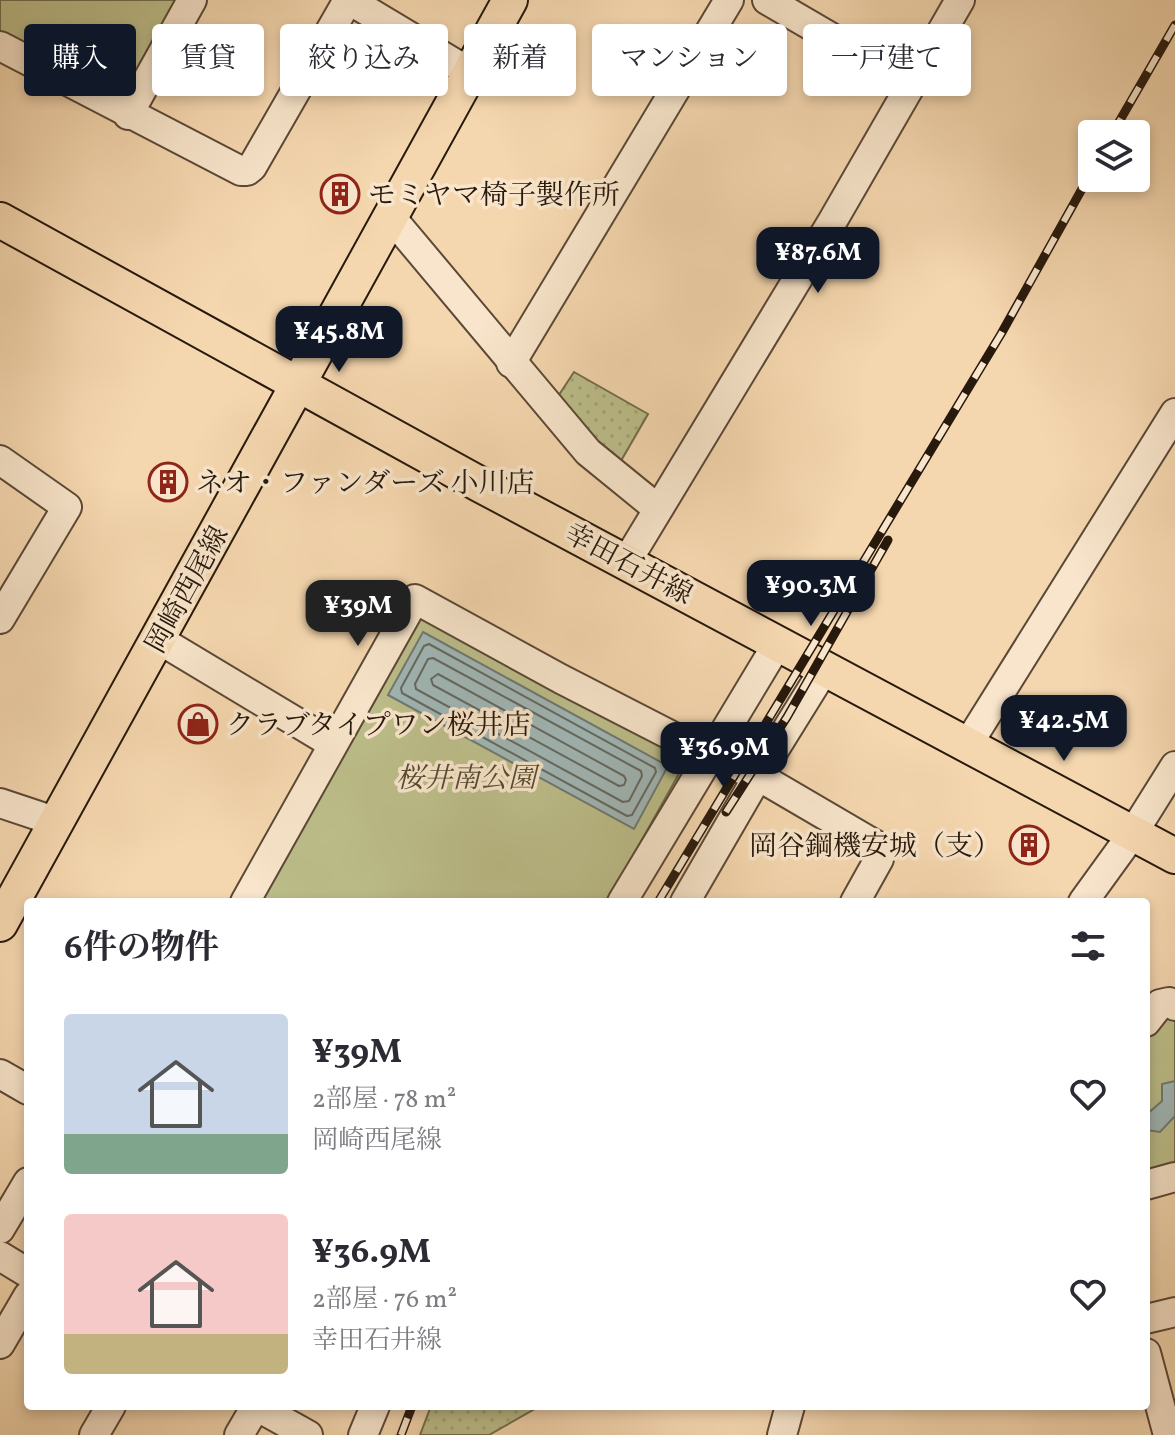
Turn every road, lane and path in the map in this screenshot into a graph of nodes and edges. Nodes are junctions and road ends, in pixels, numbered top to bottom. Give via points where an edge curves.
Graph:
1 (192, 0) edge
2 (349, 0) edge
3 (510, 0) edge
4 (729, 0) edge
5 (767, 0) edge
6 (960, 0) edge
7 (496, 24) edge
8 (808, 24) edge
9 (946, 24) edge
10 (0, 46) edge
11 (464, 69) edge
12 (464, 81) edge
13 (904, 96) edge
14 (128, 115) junction
15 (390, 216) junction
16 (0, 220) edge
17 (511, 363) junction
18 (299, 385) junction
19 (1175, 413) edge
20 (0, 460) edge
21 (658, 509) junction
22 (627, 561) junction
23 (0, 619) edge
24 (158, 639) junction
25 (778, 643) junction
26 (825, 668) junction
27 (333, 744) junction
28 (968, 744) junction
29 (711, 756) junction
30 (1175, 766) edge
31 (758, 776) junction
32 (0, 803) edge
33 (57, 822) junction
34 (1133, 833) junction
35 (1175, 856) edge
36 (247, 898) edge
37 (624, 898) edge
38 (687, 898) edge
39 (857, 898) edge
40 (1086, 898) edge
41 (0, 924) edge
42 (1175, 1006) edge
43 (1150, 1017) edge
44 (0, 1074) edge
45 (24, 1088) edge
46 (1175, 1177) edge
47 (1150, 1184) edge
48 (24, 1189) edge
49 (0, 1229) edge
50 (0, 1256) edge
51 (24, 1271) edge
52 (24, 1303) edge
53 (1175, 1312) edge
54 (1150, 1318) edge
55 (0, 1344) edge
56 (1150, 1368) edge
57 (109, 1410) edge
58 (254, 1410) edge
59 (263, 1410) edge
60 (373, 1410) edge
61 (789, 1410) edge
62 (94, 1435) edge
63 (239, 1435) edge
64 (308, 1435) edge
65 (363, 1435) edge
66 (782, 1435) edge
67 (1168, 1435) edge

1 - 14 street
2 - 11 street
2 - 14 street via 247,171
3 - 7 main road, 岡崎西尾線
4 - 17 street
5 - 8 street
6 - 9 street
10 - 14 street
12 - 15 main road, 岡崎西尾線
13 - 21 street
15 - 17 street
15 - 18 main road, 岡崎西尾線
16 - 18 main road, 幸田石井線
17 - 21 street via 588,452
18 - 22 main road, 幸田石井線
18 - 24 main road, 岡崎西尾線
19 - 28 street
20 - 23 street via 67,507
21 - 22 street
22 - 25 main road, 幸田石井線
24 - 27 street
24 - 33 main road, 岡崎西尾線
25 - 26 main road, 幸田石井線
25 - 29 street
26 - 28 main road, 幸田石井線
26 - 31 street
27 - 29 street via 415,599
27 - 36 street
28 - 34 main road, 幸田石井線
29 - 31 street
29 - 37 street
30 - 34 street
31 - 38 street
31 - 39 street via 881,848
32 - 33 street
33 - 41 main road, 岡崎西尾線
34 - 35 main road, 幸田石井線
34 - 40 street
42 - 43 street via 1160,1004
44 - 45 street
46 - 47 street
48 - 49 street
50 - 51 street
52 - 55 street
53 - 54 street
56 - 67 street
57 - 62 street
58 - 63 street
59 - 64 street
60 - 65 street
61 - 66 street

